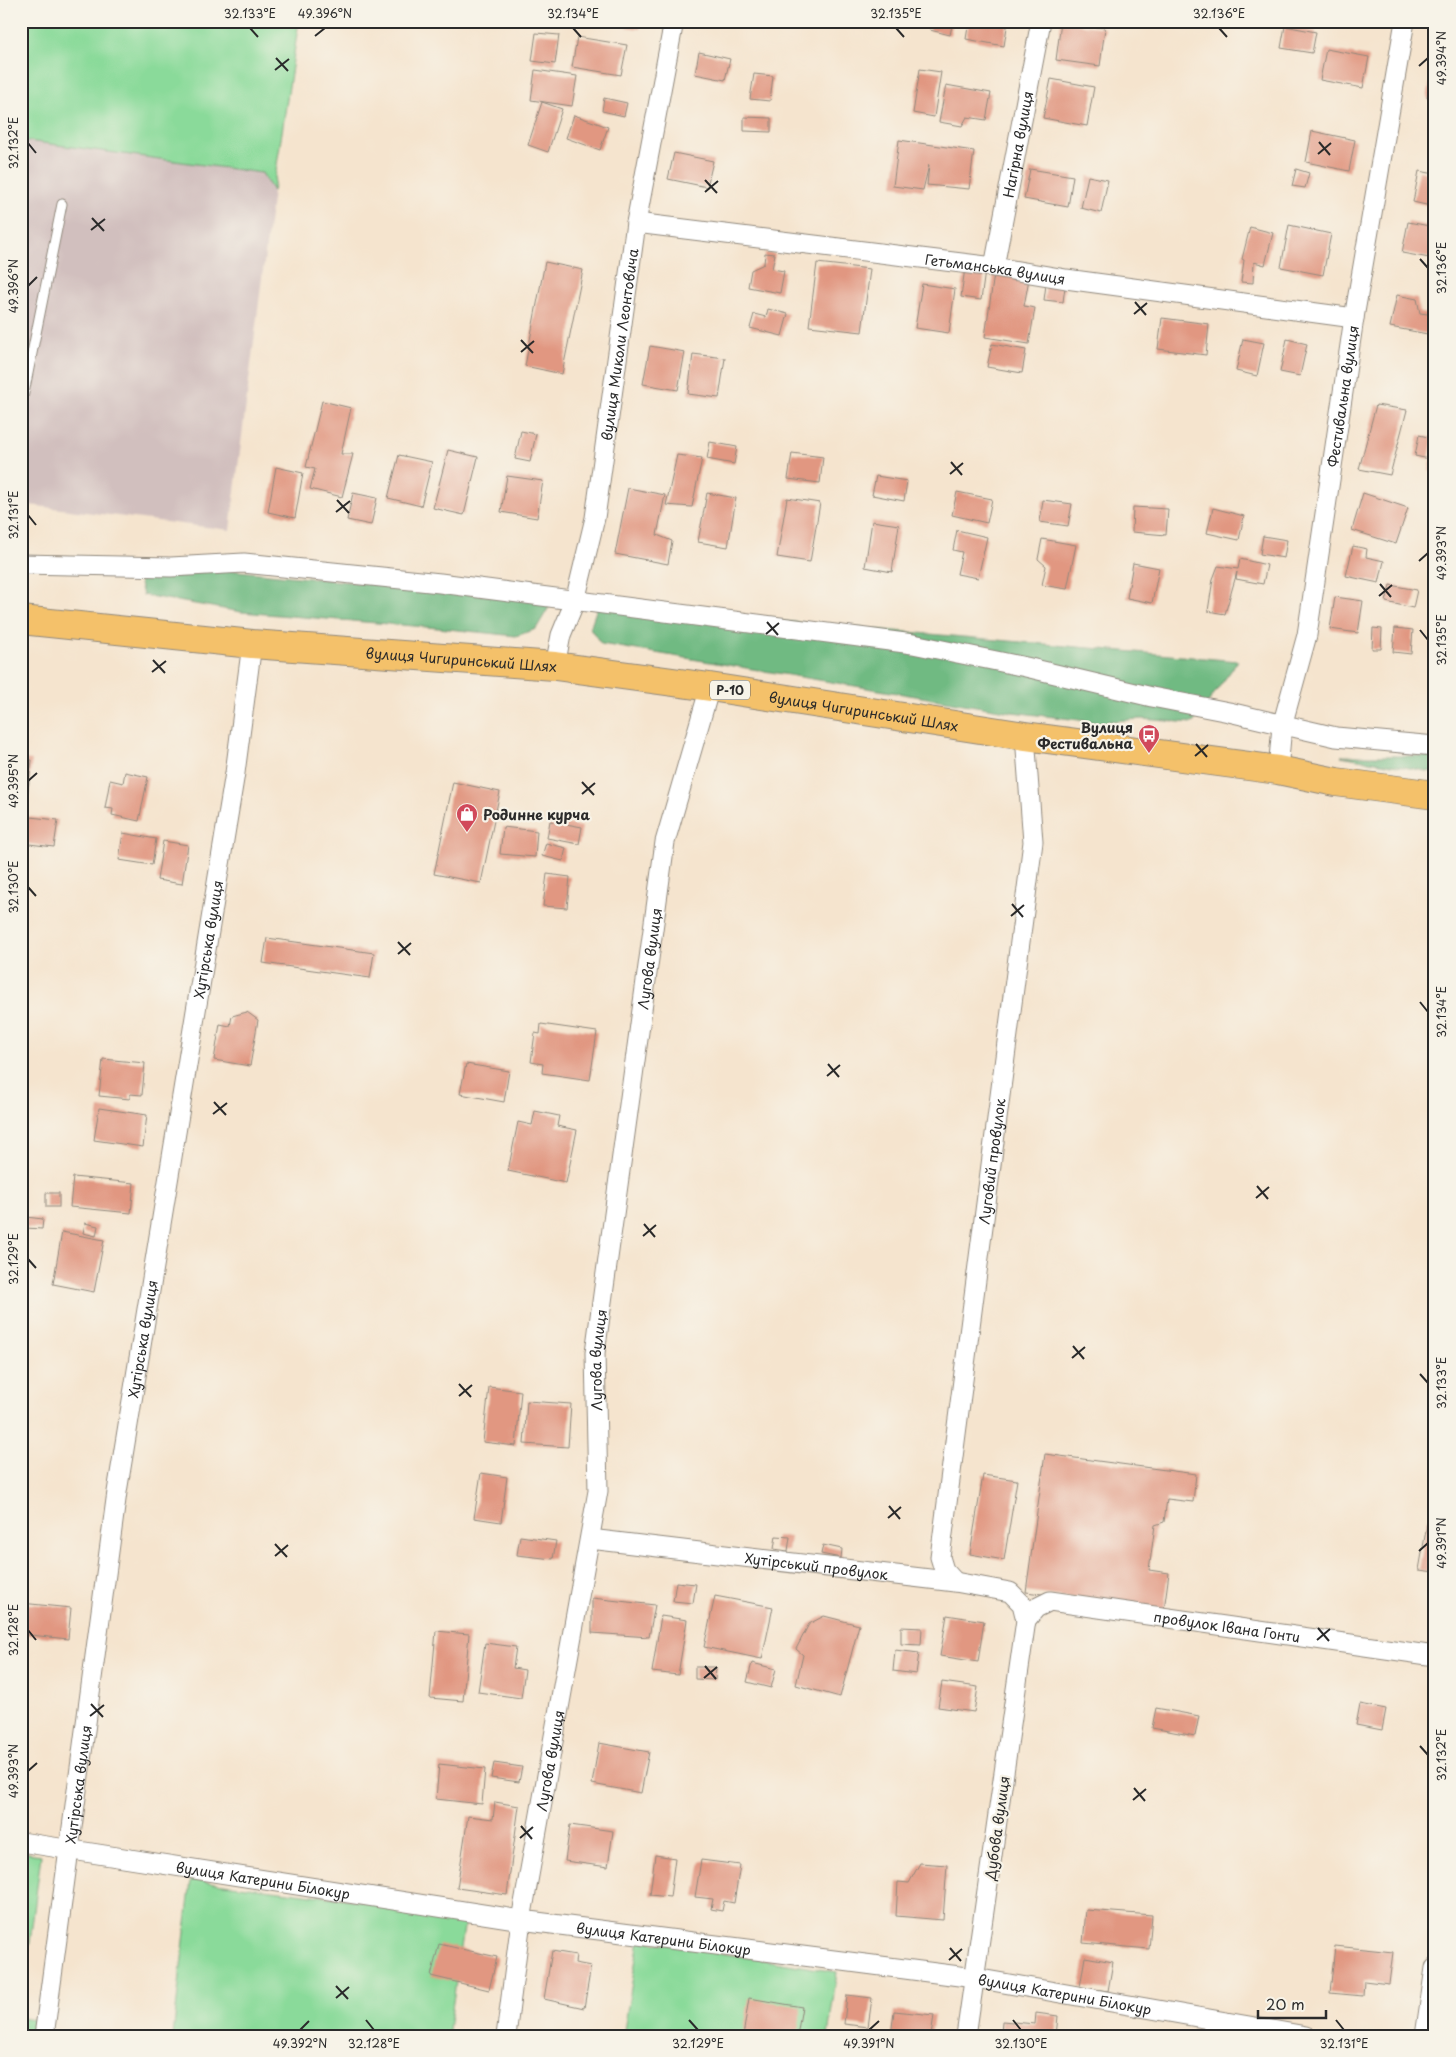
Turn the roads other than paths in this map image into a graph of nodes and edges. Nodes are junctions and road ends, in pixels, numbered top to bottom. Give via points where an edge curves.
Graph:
1 (674, 21) edge
2 (1041, 21) edge
3 (1405, 21) edge
4 (62, 204) dead end
5 (636, 223) junction
6 (994, 267) junction
7 (1354, 318) junction
8 (21, 408) edge
9 (21, 564) edge
10 (575, 601) junction
11 (21, 620) edge
12 (252, 644) junction
13 (555, 666) junction
14 (710, 687) junction
15 (1282, 726) junction
16 (1025, 736) junction
17 (1435, 746) edge
18 (1278, 770) junction
19 (1435, 796) edge
20 (590, 1539) junction
21 (955, 1582) junction
22 (1026, 1620) junction
23 (1435, 1656) edge
24 (21, 1842) edge
25 (69, 1849) junction
26 (521, 1920) junction
27 (1435, 1968) edge
28 (975, 1978) junction
29 (44, 2036) edge
30 (506, 2036) edge
31 (966, 2036) edge
32 (1306, 2036) edge
33 (1425, 2036) edge

1 - 5 street, вулиця Миколи Леонтовича
2 - 6 street, Нагірна вулиця
3 - 7 street, Фестивальна вулиця
4 - 8 lane
5 - 6 street, Гетьманська вулиця
5 - 10 street, вулиця Миколи Леонтовича via 595,518
6 - 7 street, Гетьманська вулиця
7 - 15 street, Фестивальна вулиця via 1307,635
9 - 10 street via 171,567 244,563
10 - 13 street, вулиця Миколи Леонтовича via 561,635
10 - 15 street via 912,644
11 - 12 main road, вулиця Чигиринський Шлях / Р-10
12 - 13 main road, вулиця Чигиринський Шлях / Р-10
12 - 25 street, Хутірська вулиця via 235,773 117,1492
13 - 14 main road, вулиця Чигиринський Шлях / Р-10
14 - 16 main road, вулиця Чигиринський Шлях / Р-10
14 - 20 street, Лугова вулиця via 666,842 595,1352 598,1491
15 - 17 street via 1336,737
15 - 18 street, Фестивальна вулиця
16 - 18 main road, вулиця Чигиринський Шлях / Р-10
16 - 21 street, Луговий провулок via 1033,842 940,1557 944,1570
18 - 19 main road, вулиця Чигиринський Шлях / Р-10
20 - 21 street, Хутірський провулок
20 - 26 street, Лугова вулиця
21 - 22 street, Хутірський провулок via 1010,1592 1022,1604
22 - 23 street, провулок Івана Гонти via 1036,1608 1050,1601
22 - 28 street, Дубова вулиця
24 - 25 street, вулиця Катерини Білокур
25 - 26 street, вулиця Катерини Білокур
25 - 29 street, Хутірська вулиця
26 - 28 street, вулиця Катерини Білокур
26 - 30 street, Лугова вулиця
27 - 33 street
28 - 31 street, Дубова вулиця
28 - 32 street, вулиця Катерини Білокур

